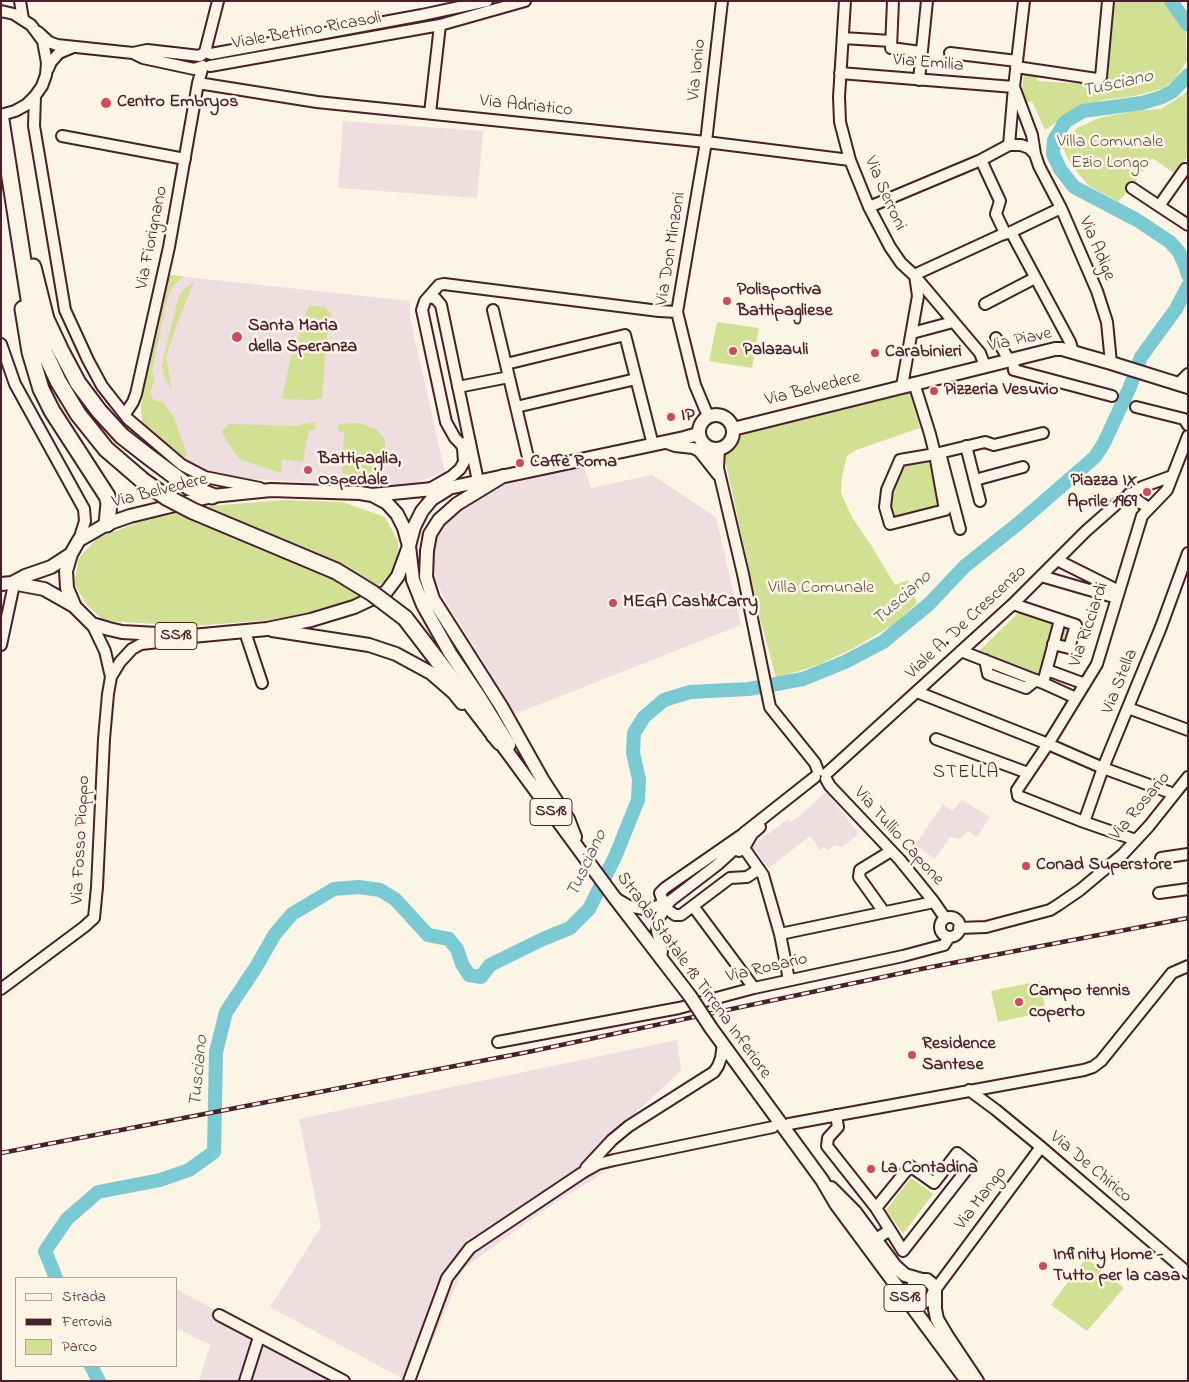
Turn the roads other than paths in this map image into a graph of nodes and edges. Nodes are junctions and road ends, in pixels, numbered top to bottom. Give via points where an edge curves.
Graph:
1 (20, 1) edge
2 (218, 1) edge
3 (486, 1) edge
4 (525, 1) edge
5 (722, 1) edge
6 (845, 1) edge
7 (893, 1) edge
8 (926, 1) edge
9 (1024, 1) edge
10 (1108, 1) edge
11 (1, 11) edge
12 (23, 18) junction
13 (440, 25) junction
14 (38, 32) junction
15 (842, 38) junction
16 (891, 41) junction
17 (77, 46) junction
18 (922, 52) junction
19 (950, 53) dead end
20 (206, 59) junction
21 (1016, 64) junction
22 (840, 73) junction
23 (46, 74) junction
24 (919, 80) junction
25 (198, 83) junction
26 (1014, 87) junction
27 (36, 96) junction
28 (430, 113) junction
29 (1, 114) edge
30 (1, 120) edge
31 (62, 136) dead end
32 (706, 142) junction
33 (1009, 145) junction
34 (1035, 154) junction
35 (185, 159) junction
36 (850, 160) junction
37 (981, 160) junction
38 (1185, 169) dead end
39 (1132, 188) dead end
40 (1160, 206) junction
41 (14, 207) junction
42 (869, 207) junction
43 (1061, 208) junction
44 (1188, 225) edge
45 (1006, 233) junction
46 (914, 274) junction
47 (1035, 278) junction
48 (430, 297) junction
49 (986, 304) dead end
50 (493, 310) dead end
51 (677, 312) junction
52 (952, 322) junction
53 (912, 333) junction
54 (996, 338) dead end
55 (1, 344) edge
56 (1073, 352) junction
57 (1011, 359) junction
58 (506, 364) junction
59 (1115, 364) junction
60 (985, 366) junction
61 (454, 368) junction
62 (436, 372) junction
63 (1188, 374) edge
64 (509, 377) junction
65 (636, 379) junction
66 (908, 384) junction
67 (1183, 386) edge
68 (458, 387) junction
69 (1112, 396) dead end
70 (516, 407) junction
71 (1136, 407) dead end
72 (127, 416) junction
73 (708, 416) junction
74 (1188, 425) edge
75 (733, 429) junction
76 (1043, 433) dead end
77 (698, 434) junction
78 (1186, 440) edge
79 (466, 443) junction
80 (659, 444) junction
81 (966, 446) junction
82 (713, 448) junction
83 (937, 453) junction
84 (1023, 467) dead end
85 (530, 470) junction
86 (719, 473) junction
87 (502, 476) junction
88 (1172, 476) junction
89 (974, 480) junction
90 (478, 481) junction
91 (453, 487) junction
92 (428, 489) junction
93 (271, 490) junction
94 (1129, 494) junction
95 (372, 495) junction
96 (212, 496) junction
97 (980, 501) dead end
98 (1148, 508) junction
99 (107, 524) junction
100 (960, 529) dead end
101 (79, 540) junction
102 (409, 546) junction
103 (1188, 553) edge
104 (71, 554) junction
105 (1057, 560) junction
106 (1041, 576) junction
107 (7, 584) edge
108 (1118, 595) junction
109 (1013, 604) junction
110 (75, 607) junction
111 (1060, 620) junction
112 (92, 624) junction
113 (267, 629) junction
114 (245, 632) junction
115 (169, 636) junction
116 (1053, 644) junction
117 (1, 645) edge
118 (960, 651) junction
119 (1047, 670) junction
120 (111, 677) junction
121 (1040, 681) junction
122 (262, 683) dead end
123 (1085, 684) junction
124 (917, 692) junction
125 (1076, 698) junction
126 (1128, 708) junction
127 (1188, 730) edge
128 (936, 740) dead end
129 (500, 742) junction
130 (1048, 744) junction
131 (520, 768) junction
132 (1103, 768) junction
133 (1028, 773) junction
134 (821, 777) junction
135 (1187, 782) edge
136 (1174, 794) junction
137 (1084, 822) junction
138 (744, 833) junction
139 (1136, 840) junction
140 (744, 848) junction
141 (891, 851) junction
142 (1188, 854) edge
143 (583, 856) junction
144 (1162, 858) dead end
145 (717, 865) junction
146 (759, 869) junction
147 (1188, 889) edge
148 (1159, 893) dead end
149 (611, 894) junction
150 (666, 900) junction
151 (934, 902) junction
152 (693, 906) junction
153 (671, 912) dead end
154 (884, 912) junction
155 (945, 918) junction
156 (960, 928) junction
157 (780, 934) junction
158 (949, 937) junction
159 (661, 959) junction
160 (1188, 966) edge
161 (789, 980) junction
162 (754, 988) junction
163 (1, 989) edge
164 (498, 1042) dead end
165 (723, 1044) junction
166 (969, 1090) junction
167 (836, 1115) junction
168 (789, 1124) dead end
169 (773, 1127) dead end
170 (1041, 1148) junction
171 (582, 1173) junction
172 (822, 1180) junction
173 (934, 1183) junction
174 (948, 1193) junction
175 (876, 1208) junction
176 (844, 1215) junction
177 (890, 1230) junction
178 (876, 1239) junction
179 (1188, 1273) edge
180 (929, 1286) junction
181 (916, 1297) junction
182 (219, 1315) dead end
183 (259, 1337) junction
184 (970, 1380) edge
185 (245, 1381) edge
186 (344, 1381) edge
187 (409, 1381) edge

1 - 12 street
2 - 20 street, Via Fiorignano
3 - 20 street, Viale Bettino Ricasoli
4 - 13 street, Viale Bettino Ricasoli
5 - 32 street, Via Ionio
6 - 15 street, Via Serroni
7 - 16 street
8 - 18 street
9 - 21 street, Via Adige
10 - 21 street via 1100,78 1042,72
11 - 12 street
12 - 14 street
13 - 20 street, Viale Bettino Ricasoli
13 - 28 street
14 - 17 street via 57,45
14 - 23 street via 46,51
15 - 16 street
15 - 22 street, Via Serroni
16 - 18 street via 891,48
17 - 20 street via 132,53 194,69
17 - 23 street via 59,53
18 - 24 street
19 - 21 street
20 - 25 street, Via Fiorignano
21 - 26 street, Via Adige
22 - 24 street, Via Emilia
22 - 36 street, Via Serroni via 840,122
23 - 27 street
24 - 26 street, Via Emilia
25 - 28 street, Via Adriatico via 317,102
25 - 35 street, Via Fiorignano
26 - 33 street, Via Adige
26 - 34 street, Via Adige via 1032,135
27 - 29 street via 15,111
27 - 72 street via 34,126 65,310 102,386
28 - 32 street, Via Adriatico
30 - 41 highway
31 - 35 street
32 - 36 street, Via Adriatico
32 - 51 street, Via Don Minzoni
33 - 34 street via 1021,145
33 - 37 street
34 - 43 street, Via Adige
35 - 72 street, Via Fiorignano via 136,394
36 - 42 street, Via Serroni
37 - 42 street
37 - 45 street via 1000,201 996,214
38 - 40 street
39 - 40 street
40 - 44 street
41 - 96 highway via 22,216 46,319 78,383 122,436 189,487
41 - 99 highway via 9,214 35,375 46,400 107,496
41 - 129 highway, bridge via 29,299 45,353 78,414 111,454 166,497 193,512 336,571 372,593 405,618
42 - 46 street, Via Serroni via 890,247
43 - 45 street
43 - 59 street, Via Adige via 1097,291
45 - 46 street
45 - 47 street
46 - 52 street, Via Serroni
46 - 53 street via 918,296
47 - 49 street
47 - 56 street
48 - 51 street via 435,288 444,284
48 - 61 street via 441,306
48 - 62 street via 422,310
50 - 58 street
51 - 73 street, Via Don Minzoni via 695,385
52 - 53 street
52 - 60 street, Via Serroni via 980,353
53 - 66 street
54 - 57 street
55 - 101 street via 15,384 84,509 85,521
56 - 57 main road, Via Piave via 1055,349
56 - 59 main road, Via Piave
57 - 60 main road, Via Piave
57 - 69 street via 1014,370
58 - 64 street
58 - 65 street via 625,335
59 - 67 main road, Via Piave
60 - 66 main road, Via Piave
61 - 62 street
61 - 68 street
62 - 79 street via 446,422 455,438
63 - 67 street
64 - 68 street
64 - 70 street
65 - 70 street
65 - 80 street
66 - 75 main road, Via Belvedere
66 - 83 street
68 - 79 street
70 - 85 street
71 - 74 street via 1184,419
72 - 93 street via 182,465 205,477
73 - 75 main road via 724,416
73 - 77 main road via 700,423
75 - 82 main road via 730,441
76 - 81 street via 994,445 986,442
77 - 80 main road, Via Belvedere
77 - 82 main road
78 - 88 street
79 - 90 street
79 - 92 street via 460,469
80 - 85 main road, Via Belvedere
80 - 86 street via 693,448
81 - 83 street
81 - 89 street
82 - 86 street
83 - 83 street via 900,460 887,490 885,507 890,524 945,510
83 - 100 street
84 - 89 street
85 - 87 main road, Via Belvedere
86 - 134 street, Via Tullio Capone via 770,707 815,763
87 - 90 main road, Via Belvedere
87 - 143 main road via 457,504 439,520 430,534 426,576 433,599 568,819
88 - 94 street, Viale A. De Crescenzo
88 - 98 street via 1167,490
89 - 97 street
90 - 91 main road, Via Belvedere
91 - 92 main road, Via Belvedere
91 - 102 main road, Via Belvedere via 432,499 422,511
92 - 95 main road, Via Belvedere
93 - 95 main road, Via Belvedere / SS18
93 - 96 main road, Via Belvedere / SS18
94 - 98 street
94 - 105 street, Viale A. De Crescenzo
95 - 102 main road, Via Belvedere / SS18 via 387,503 397,514
96 - 99 main road, Via Belvedere / SS18
98 - 108 street, Via Ricciardi via 1142,516
99 - 101 main road, Via Belvedere / SS18
101 - 104 main road
102 - 113 main road, Via Belvedere / SS18 via 398,576 386,592 334,614
102 - 131 main road, Strada Statale 18 Tirrena Inferiore / SS18 via 413,580 423,605 506,739
103 - 126 street, Via Stella
104 - 107 main road via 51,567
104 - 110 main road via 66,588
105 - 106 street, Viale A. De Crescenzo
105 - 108 street
106 - 108 street
106 - 109 street, Viale A. De Crescenzo
107 - 110 main road via 44,589
107 - 117 street via 13,589
108 - 123 street, Via Ricciardi via 1097,664
109 - 111 street
109 - 118 street, Viale A. De Crescenzo
110 - 112 main road
111 - 116 street
111 - 116 street via 1076,626 1069,648
112 - 115 main road, Via Belvedere / SS18 via 122,632
112 - 120 street
113 - 114 main road, Via Belvedere / SS18
113 - 129 main road, Strada Statale 18 Tirrena Inferiore / SS18 via 369,645 396,654 431,673
114 - 115 main road, Via Belvedere / SS18
114 - 122 street
115 - 120 street via 132,649
116 - 119 street
118 - 121 street
118 - 124 street, Viale A. De Crescenzo
119 - 121 street
119 - 123 street
120 - 163 street, Via Fosso Pioppo via 104,739 94,918
121 - 125 street
123 - 125 street, Via Ricciardi
124 - 130 street
124 - 134 street, Viale A. De Crescenzo
125 - 130 street, Via Ricciardi
126 - 127 street
126 - 132 street, Via Stella
128 - 133 street
129 - 131 main road, Strada Statale 18 Tirrena Inferiore / SS18
130 - 132 street
130 - 133 street, Via Ricciardi
131 - 143 main road, Strada Statale 18 Tirrena Inferiore / SS18
132 - 136 street
132 - 137 street, Via Stella
133 - 137 street, Via Ricciardi via 1017,790 1018,796
134 - 138 street, Viale A. De Crescenzo
134 - 140 street, Viale A. De Crescenzo via 756,831
134 - 141 street, Via Tullio Capone
135 - 136 street, Via Rosario
136 - 139 street, Via Rosario
137 - 139 street
138 - 145 street, Viale A. De Crescenzo via 738,846
138 - 150 street, Viale A. De Crescenzo via 665,888 660,893
139 - 156 street, Via Rosario via 1080,890 1050,910 986,927
140 - 145 street, Viale A. De Crescenzo
140 - 146 street
141 - 151 street, Via Tullio Capone
141 - 154 street via 860,870 859,877
142 - 144 street
143 - 149 main road, Strada Statale 18 Tirrena Inferiore / SS18
145 - 150 street, Viale A. De Crescenzo
146 - 152 street via 747,876 730,878
146 - 157 street
147 - 148 street
149 - 150 street via 629,906 643,908 655,907
149 - 159 main road, Strada Statale 18 Tirrena Inferiore / SS18
150 - 159 street, Viale A. De Crescenzo via 657,931
151 - 154 street
151 - 155 street, Via Tullio Capone
152 - 153 street via 681,915
152 - 162 street
154 - 157 street
155 - 156 street via 956,919
155 - 158 street via 940,930
156 - 158 street
157 - 161 street
158 - 161 street, Via Rosario via 944,945 904,956
159 - 165 main road, Strada Statale 18 Tirrena Inferiore / SS18, bridge
160 - 166 street via 1172,973 1093,1067
161 - 162 street, Via Rosario
162 - 164 street, Via Rosario via 679,1008
165 - 171 street via 714,1072 628,1126
165 - 172 main road, Strada Statale 18 Tirrena Inferiore / SS18
166 - 167 street
166 - 170 street, Via De Chirico
167 - 168 street
167 - 175 street via 838,1127 828,1138 827,1146
169 - 171 street via 614,1160
170 - 179 street, Via De Chirico
170 - 180 street, Via Mango via 948,1270
171 - 187 street via 470,1248 447,1278
172 - 176 main road, Strada Statale 18 Tirrena Inferiore / SS18
172 - 178 main road, Strada Statale 18 Tirrena Inferiore / SS18 via 848,1203
173 - 174 street
173 - 174 street via 957,1153 970,1164
173 - 175 street via 910,1166
174 - 177 street via 903,1251
175 - 177 street
176 - 181 main road, SS18
176 - 184 main road, Strada Statale 18 Tirrena Inferiore / SS18
177 - 178 street
178 - 180 main road, Strada Statale 18 Tirrena Inferiore / SS18 via 905,1275
180 - 181 main road via 914,1284
180 - 181 main road via 929,1301
180 - 184 main road, SS18 via 941,1328
181 - 184 main road, SS18
182 - 183 street
183 - 185 street
183 - 186 street

